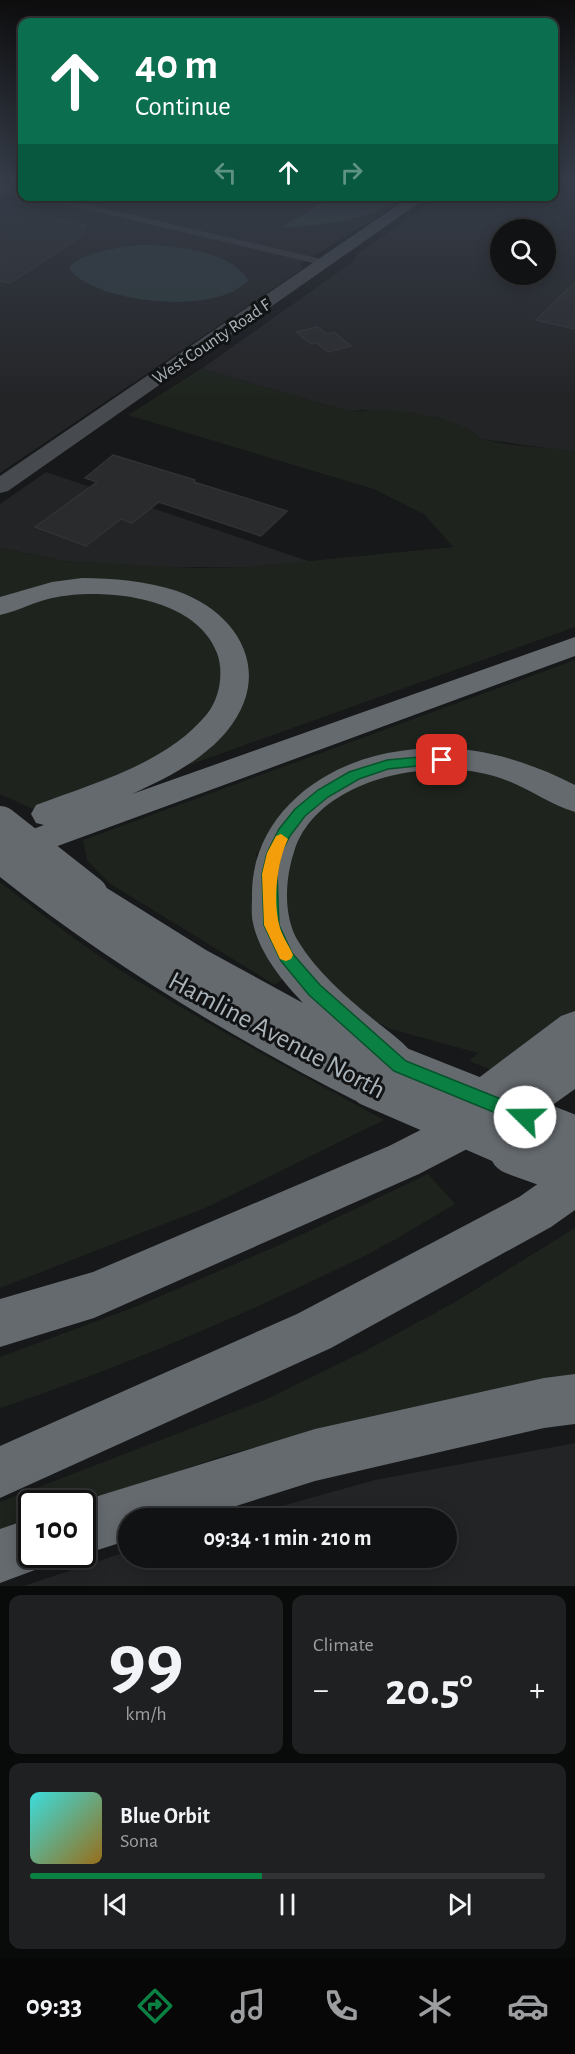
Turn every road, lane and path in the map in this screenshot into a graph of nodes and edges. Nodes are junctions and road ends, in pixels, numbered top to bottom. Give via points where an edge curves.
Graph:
1 (279, 252) edge
2 (343, 252) edge
3 (327, 263) junction
4 (0, 486) edge
5 (0, 607) edge
6 (575, 646) edge
7 (575, 800) edge
8 (0, 825) edge
9 (0, 834) edge
10 (0, 856) edge
11 (72, 898) junction
12 (575, 1028) edge
13 (575, 1066) edge
14 (385, 1077) junction
15 (575, 1135) edge
16 (404, 1160) junction
17 (575, 1172) edge
18 (575, 1184) edge
19 (0, 1323) edge
20 (575, 1399) edge
21 (13, 1463) edge
22 (96, 1524) edge
23 (18, 1550) edge
24 (0, 1556) edge

1 - 3 street
2 - 3 street, West County Road F
3 - 4 street, West County Road F
5 - 9 highway via 32,595 74,588 128,587 158,594 183,603 223,635 233,656 236,680 228,705 213,727 184,753 149,773
6 - 10 highway
7 - 14 highway via 535,779 488,763 418,760 387,764 344,781 313,801 284,833 269,874 271,925 286,957
8 - 11 highway, Hamline Avenue North, bridge
10 - 11 highway, Hamline Avenue North
11 - 14 highway, Hamline Avenue North via 152,966 219,1006 321,1064
12 - 16 highway
13 - 16 highway via 539,1091
14 - 15 highway, Hamline Avenue North, bridge
14 - 17 highway, Hamline Avenue North, bridge via 519,1152
16 - 19 highway via 94,1295
18 - 21 highway via 535,1212 314,1331
20 - 22 highway via 315,1455
23 - 24 highway

